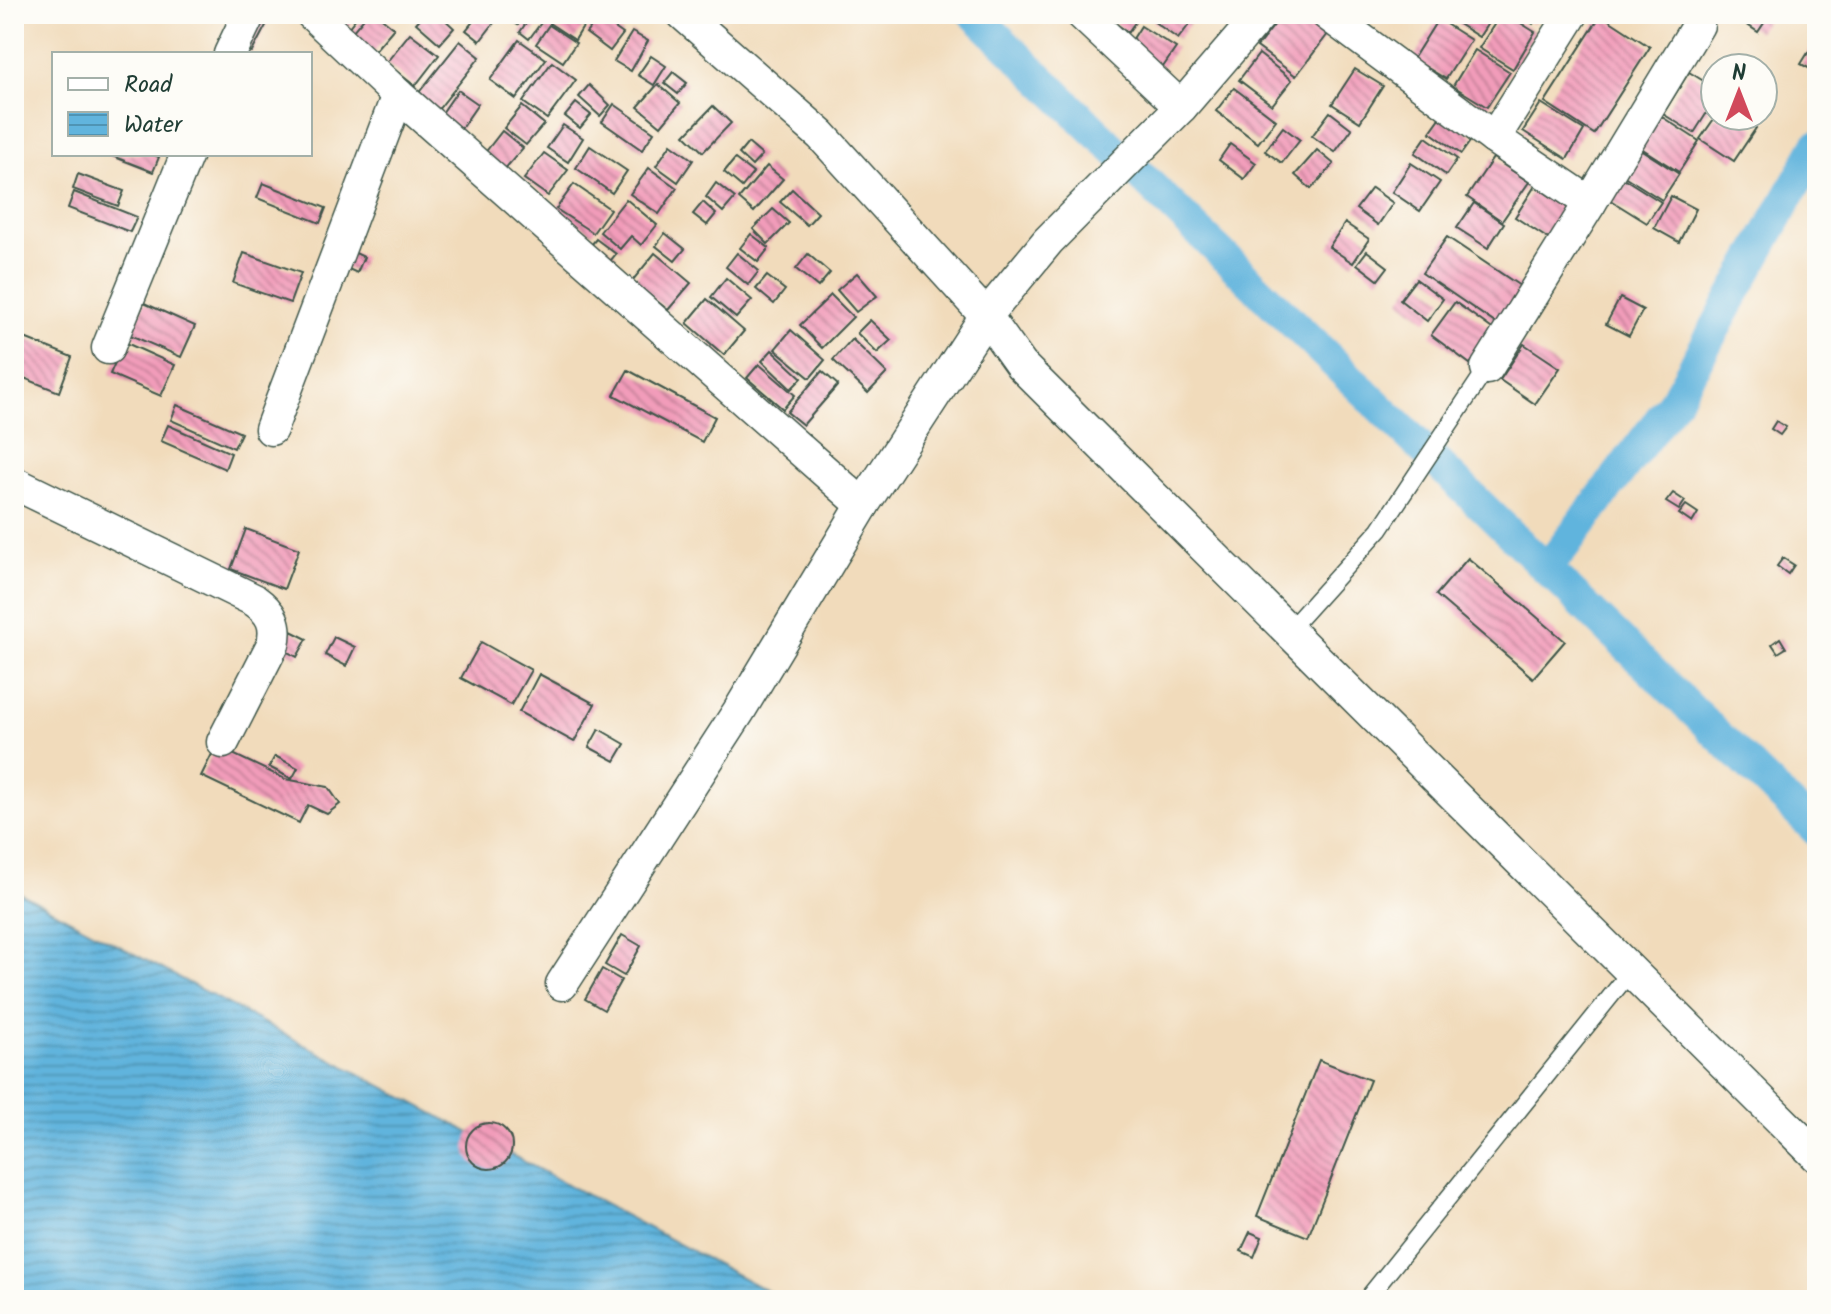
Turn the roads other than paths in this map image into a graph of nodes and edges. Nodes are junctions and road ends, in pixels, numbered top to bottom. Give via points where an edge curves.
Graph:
1 (249, 14) edge
2 (312, 14) edge
3 (683, 14) edge
4 (1082, 14) edge
5 (1261, 14) edge
6 (1327, 14) edge
7 (1572, 14) edge
8 (1695, 18) edge
9 (231, 52) edge
10 (398, 95) junction
11 (1181, 107) junction
12 (1494, 138) junction
13 (186, 156) edge
14 (1590, 203) junction
15 (986, 316) junction
16 (108, 348) dead end
17 (1487, 368) joint
18 (271, 429) dead end
19 (14, 483) edge
20 (863, 505) junction
21 (1289, 630) junction
22 (223, 742) dead end
23 (1631, 971) junction
24 (562, 984) dead end
25 (1817, 1156) edge
26 (1366, 1300) edge

1 - 9 street
2 - 10 street
3 - 15 street via 821,135
4 - 11 street
5 - 11 street
6 - 12 street
7 - 12 street
8 - 14 street
10 - 18 street
10 - 20 street
11 - 15 street via 1048,241
12 - 14 street
13 - 16 street
14 - 17 street
15 - 20 street
15 - 21 street via 1021,365
17 - 21 lane via 1380,529
19 - 22 street via 269,611 276,634 273,644
20 - 24 street via 739,711
21 - 23 street
23 - 25 street
23 - 26 lane

